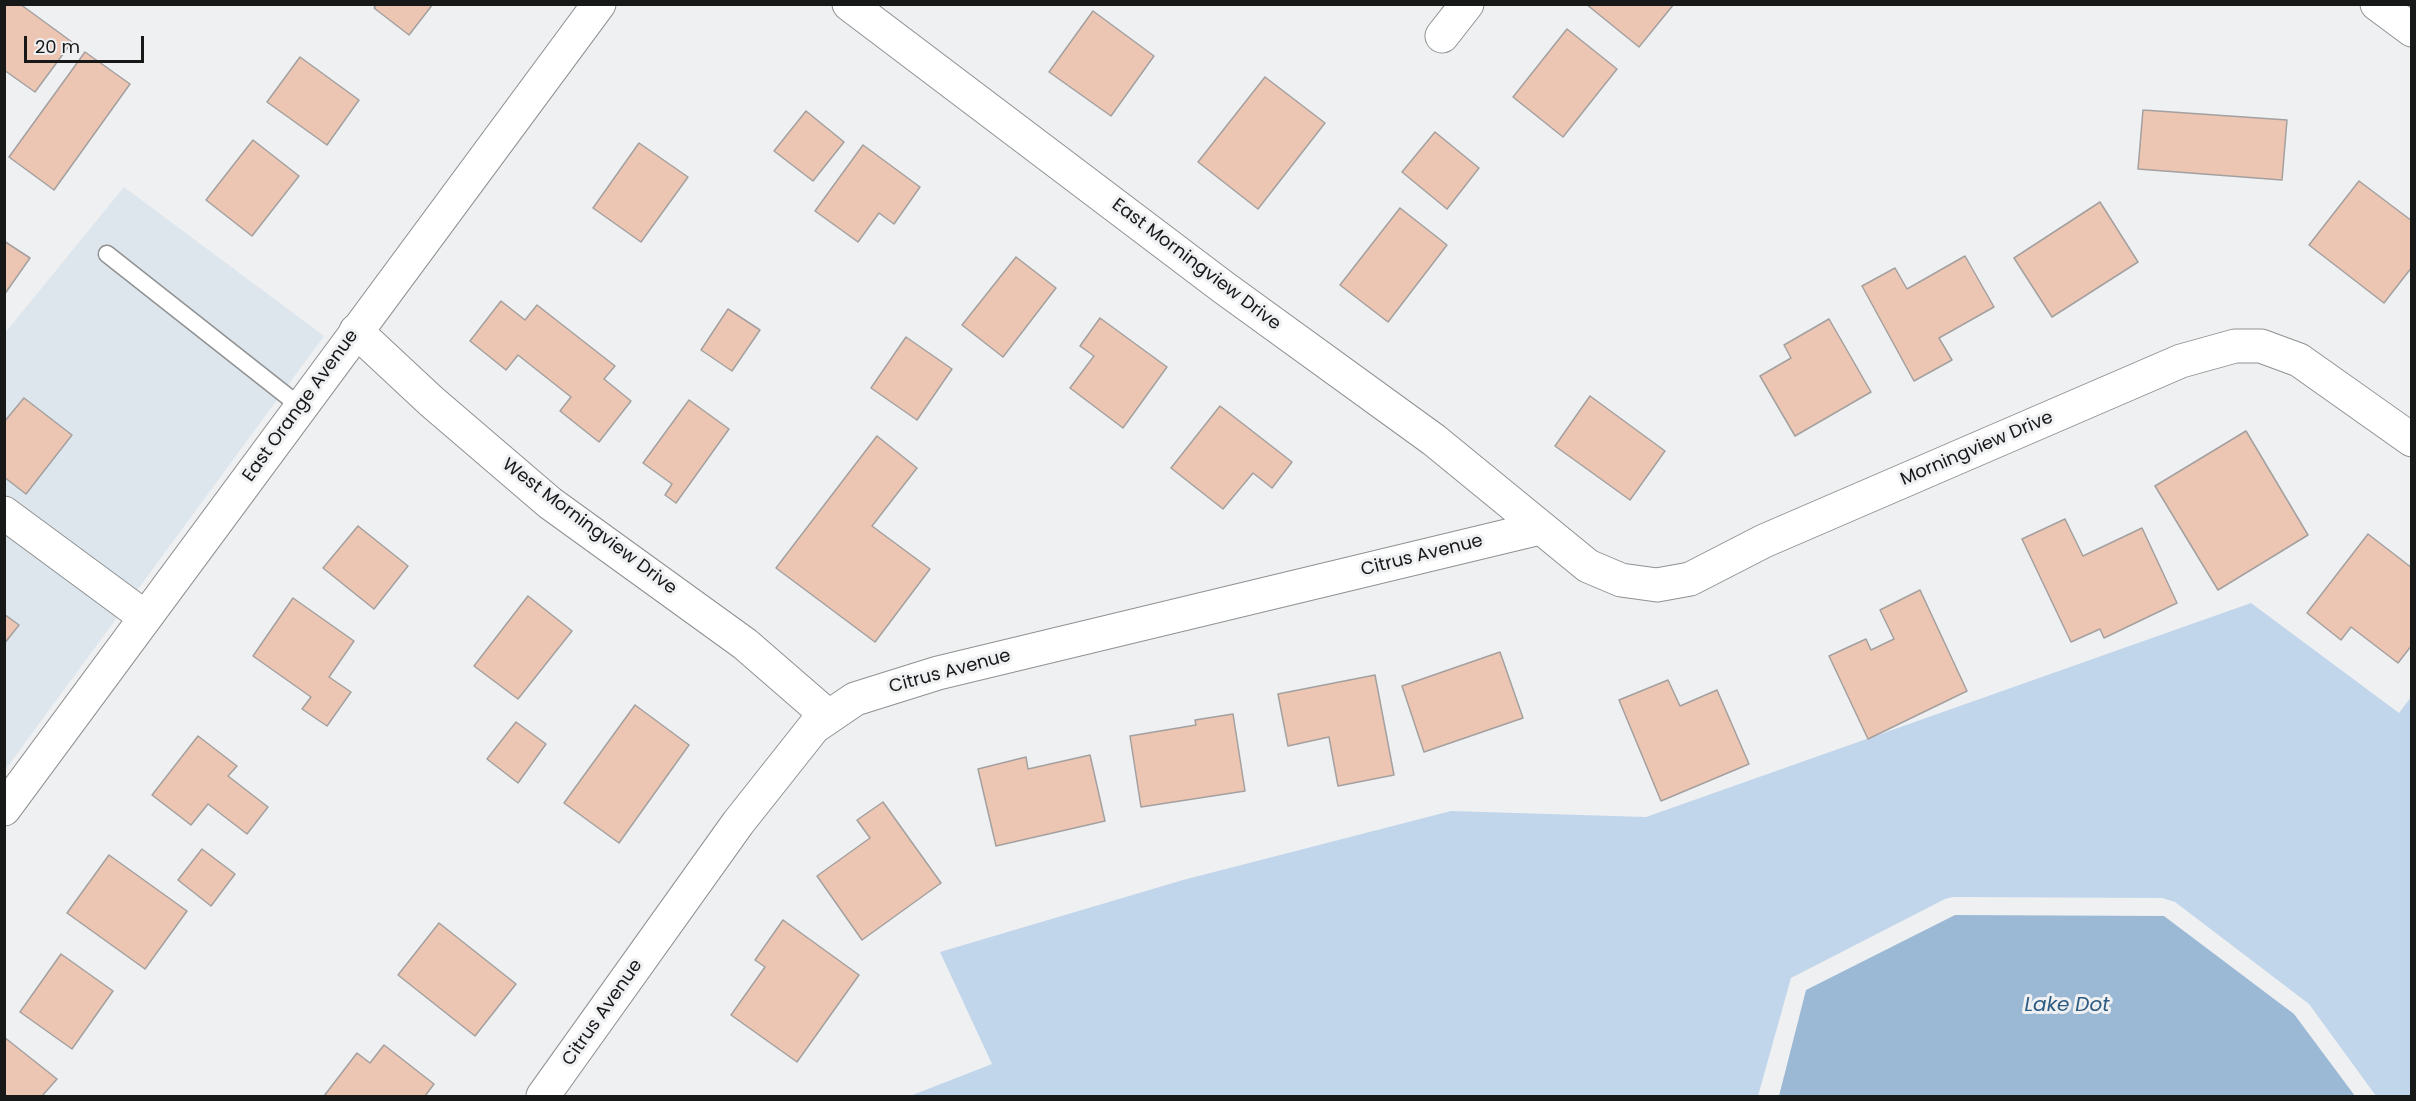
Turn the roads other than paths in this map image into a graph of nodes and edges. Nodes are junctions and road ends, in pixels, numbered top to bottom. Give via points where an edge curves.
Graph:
1 (599, 4) edge
2 (849, 4) edge
3 (1467, 4) edge
4 (2377, 4) edge
5 (2412, 30) edge
6 (1442, 36) dead end
7 (107, 254) dead end
8 (356, 331) junction
9 (301, 407) junction
10 (2412, 440) edge
11 (4, 513) edge
12 (1540, 528) junction
13 (145, 618) junction
14 (828, 716) junction
15 (4, 809) edge
16 (543, 1096) edge

1 - 8 street, East Orange Avenue
2 - 12 street, East Morningview Drive via 1223,287 1434,440
3 - 6 street
4 - 5 street
7 - 9 lane
8 - 9 street, East Orange Avenue
8 - 14 street, West Morningview Drive via 550,502 745,644
9 - 13 street, East Orange Avenue
10 - 12 street, Morningview Drive via 2299,360 2260,346 2235,346 2181,361 1764,541 1690,579 1657,585 1621,580 1588,566
11 - 13 street
12 - 14 street, Citrus Avenue via 939,673 855,699
13 - 15 street, East Orange Avenue
14 - 16 street, Citrus Avenue via 814,727 738,823

